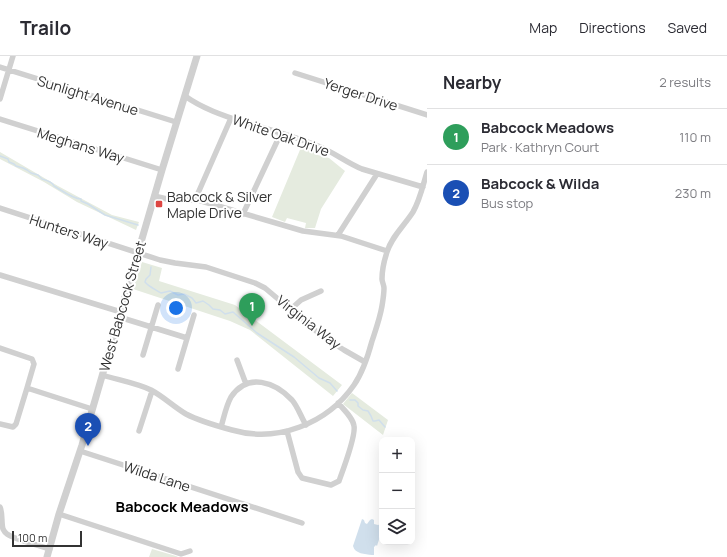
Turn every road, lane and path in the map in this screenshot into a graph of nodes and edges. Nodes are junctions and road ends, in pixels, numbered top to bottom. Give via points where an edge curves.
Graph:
1 (13, 56) edge
2 (197, 56) edge
3 (0, 67) edge
4 (8, 70) junction
5 (296, 73) dead end
6 (185, 96) junction
7 (0, 99) edge
8 (427, 115) edge
9 (231, 118) junction
10 (0, 120) edge
11 (176, 122) junction
12 (281, 133) junction
13 (162, 170) junction
14 (427, 172) edge
15 (377, 174) junction
16 (423, 187) junction
17 (154, 196) junction
18 (195, 200) junction
19 (0, 208) edge
20 (243, 214) junction
21 (338, 235) junction
22 (387, 251) junction
23 (137, 253) junction
24 (0, 275) edge
25 (321, 291) dead end
26 (158, 305) dead end
27 (291, 309) junction
28 (120, 314) junction
29 (194, 315) dead end
30 (152, 327) junction
31 (187, 338) junction
32 (0, 348) edge
33 (143, 355) dead end
34 (237, 360) dead end
35 (365, 362) junction
36 (178, 369) dead end
37 (102, 375) junction
38 (246, 384) junction
39 (27, 388) junction
40 (152, 391) junction
41 (338, 403) junction
42 (92, 409) junction
43 (0, 424) edge
44 (306, 425) junction
45 (221, 427) junction
46 (139, 431) dead end
47 (287, 431) junction
48 (80, 450) junction
49 (0, 507) edge
50 (60, 514) junction
51 (302, 524) dead end
52 (50, 549) junction
53 (190, 551) dead end
54 (47, 557) edge

1 - 4 street
2 - 6 street, West Babcock Street
3 - 4 street, Sunlight Avenue
4 - 7 street
4 - 11 street, Sunlight Avenue
5 - 8 street, Yerger Drive
6 - 9 street, White Oak Drive via 205,108
6 - 11 street, West Babcock Street
9 - 12 street, White Oak Drive
9 - 18 street
10 - 13 street, Meghans Way
11 - 13 street, West Babcock Street
12 - 15 street, White Oak Drive via 314,144 353,165
12 - 20 street
13 - 17 street, West Babcock Street
14 - 16 street
15 - 16 street, White Oak Drive
15 - 21 street
16 - 22 street via 415,208
17 - 18 street
17 - 23 street, West Babcock Street
18 - 20 street
19 - 23 street, Hunters Way
20 - 21 street via 302,231
21 - 22 street
22 - 35 street via 382,280 382,306
23 - 27 street, Virginia Way via 175,263 206,267 255,283 266,288
23 - 28 street, West Babcock Street
24 - 28 street
25 - 27 street via 301,300
26 - 30 street
27 - 35 street, Virginia Way via 322,336
28 - 30 street
28 - 37 street, West Babcock Street
29 - 31 street
30 - 31 street
30 - 33 street
31 - 36 street
32 - 39 street via 32,359 34,364
34 - 38 street
35 - 41 street via 354,385
37 - 40 street
37 - 42 street, West Babcock Street
38 - 44 street via 261,382 276,387 293,401
38 - 45 street via 230,399
39 - 42 street
39 - 43 street via 16,424 13,427
40 - 45 street via 187,414
40 - 46 street
41 - 44 street via 321,418
41 - 47 street via 355,427 339,481 331,485 302,478
42 - 48 street, West Babcock Street
44 - 47 street
45 - 47 street via 245,433
48 - 50 street, West Babcock Street
48 - 51 street, Wilda Lane
49 - 52 street via 6,534
50 - 52 street, West Babcock Street
50 - 53 street via 181,554
52 - 54 street, West Babcock Street

